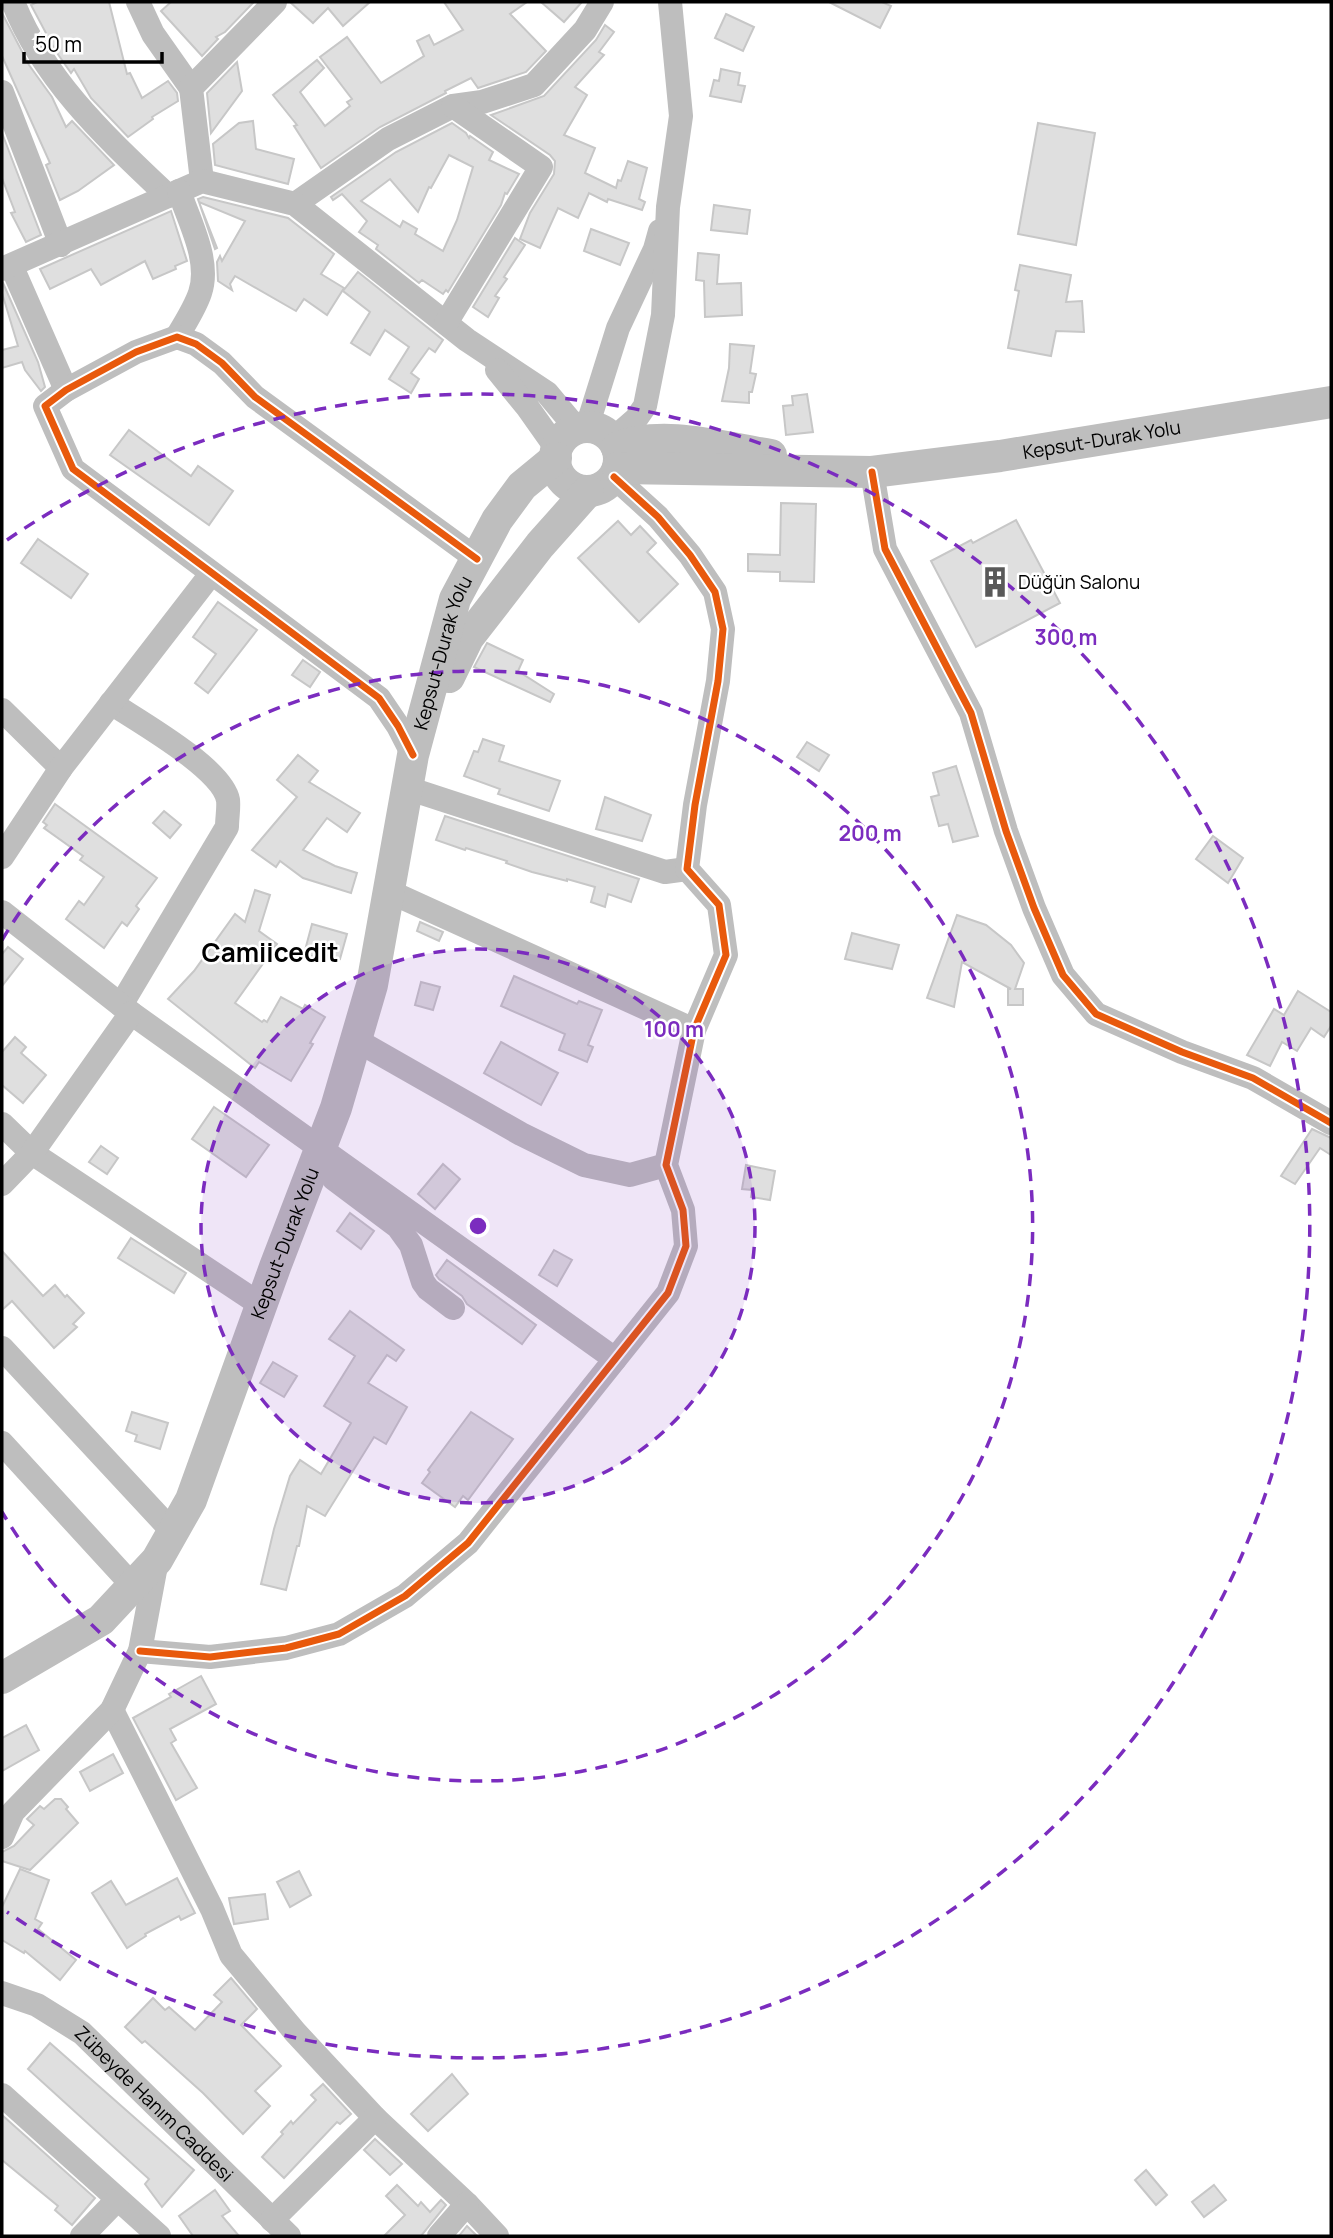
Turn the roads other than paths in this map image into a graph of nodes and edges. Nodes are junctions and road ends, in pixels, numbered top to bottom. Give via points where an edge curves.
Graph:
1 (13, 2) edge
2 (138, 2) edge
3 (275, 2) edge
4 (602, 2) edge
5 (670, 2) edge
6 (191, 88) junction
7 (2, 92) edge
8 (453, 106) junction
9 (202, 181) junction
10 (173, 193) junction
11 (295, 204) junction
12 (668, 207) junction
13 (61, 245) junction
14 (7, 268) edge
15 (446, 323) junction
16 (177, 337) junction
17 (66, 390) junction
18 (1331, 401) edge
19 (592, 454) junction
20 (872, 472) junction
21 (477, 559) junction
22 (211, 573) junction
23 (111, 703) junction
24 (2, 710) edge
25 (413, 755) junction
26 (61, 768) junction
27 (407, 788) junction
28 (2, 857) edge
29 (687, 869) junction
30 (388, 891) junction
31 (2, 912) edge
32 (126, 1009) junction
33 (694, 1030) junction
34 (356, 1040) junction
35 (1331, 1123) edge
36 (2, 1124) edge
37 (32, 1153) junction
38 (317, 1157) junction
39 (666, 1166) junction
40 (2, 1184) edge
41 (261, 1305) junction
42 (453, 1308) dead end
43 (2, 1348) edge
44 (615, 1359) junction
45 (2, 1443) edge
46 (173, 1532) junction
47 (157, 1560) junction
48 (132, 1586) junction
49 (140, 1651) junction
50 (2, 1677) edge
51 (112, 1710) junction
52 (2, 1838) edge
53 (2, 1993) edge
54 (2, 2095) edge
55 (375, 2118) junction
56 (117, 2200) junction
57 (467, 2204) junction
58 (281, 2228) edge
59 (82, 2236) edge
60 (159, 2236) edge
61 (439, 2236) edge
62 (496, 2236) edge

1 - 10 street via 54,78 94,126
2 - 6 street via 153,34
3 - 6 street
4 - 8 street via 584,30 534,85
5 - 12 street via 681,116
6 - 9 street
7 - 13 street
8 - 11 street via 388,139
8 - 15 street via 541,167
9 - 10 street
9 - 11 street
10 - 13 street
10 - 16 street via 204,275 200,294
11 - 15 street
12 - 19 street via 655,249 618,328
12 - 19 street via 663,315 645,406 636,419
13 - 14 street
14 - 17 street
15 - 19 street via 547,393
16 - 17 street via 136,352
16 - 21 street via 222,363 255,397
17 - 22 street via 45,406 73,469
18 - 20 main road, Kepsut-Durak Yolu via 1000,456
19 - 20 main road, Kepsut-Durak Yolu via 644,440 668,440
19 - 21 main road, Kepsut-Durak Yolu via 522,486
19 - 25 main road, Kepsut-Durak Yolu via 540,545 468,638
19 - 29 street via 658,517 715,592 723,629 718,681
20 - 35 street via 885,549 971,713 1006,831 1063,975 1096,1014 1253,1078
21 - 25 main road, Kepsut-Durak Yolu via 455,599
22 - 23 street
22 - 25 street via 379,698
23 - 26 street
23 - 32 street via 185,751 228,797 227,827
24 - 26 street
25 - 27 main road, Kepsut-Durak Yolu
26 - 28 street
27 - 29 street via 665,872
27 - 30 main road, Kepsut-Durak Yolu
29 - 33 street via 719,905 726,955
30 - 33 street
30 - 34 main road, Kepsut-Durak Yolu via 372,985
31 - 32 street
32 - 37 street
32 - 38 street
33 - 39 street
34 - 38 main road, Kepsut-Durak Yolu
34 - 39 street via 584,1165 630,1175
36 - 37 street
37 - 40 street
37 - 41 street
38 - 41 main road, Kepsut-Durak Yolu
38 - 42 street via 398,1227 411,1245 423,1282
38 - 44 street
39 - 44 street via 683,1210 686,1246 668,1293
41 - 46 main road, Kepsut-Durak Yolu via 191,1500
43 - 46 street
44 - 49 street via 468,1543 405,1596 339,1634 286,1648 210,1657
45 - 48 street
46 - 47 main road, Kepsut-Durak Yolu
47 - 48 main road, Kepsut-Durak Yolu
47 - 49 street
48 - 50 main road, Kepsut-Durak Yolu via 100,1620
49 - 51 street
51 - 52 street via 13,1812
51 - 55 street via 232,1955
53 - 58 street, Zübeyde Hanım Caddesi via 37,2006 82,2033
54 - 56 street
55 - 57 street
55 - 58 street
56 - 59 street
56 - 60 street
57 - 61 street
57 - 62 street

